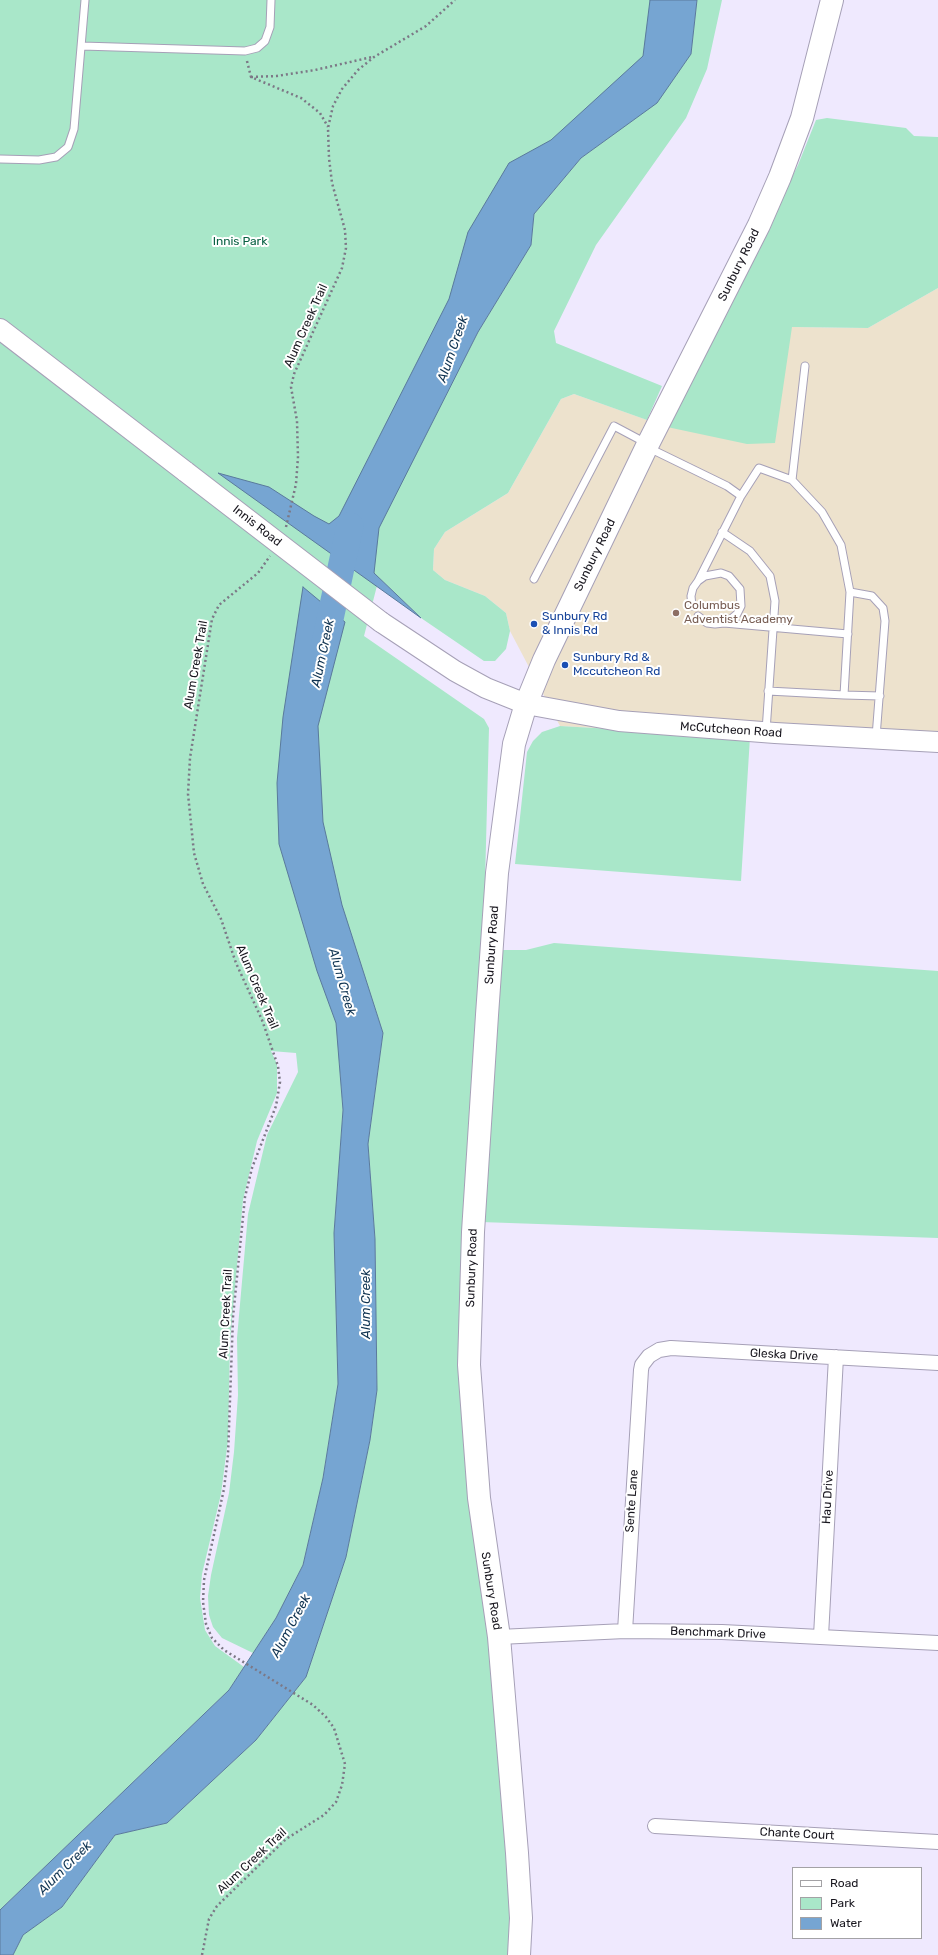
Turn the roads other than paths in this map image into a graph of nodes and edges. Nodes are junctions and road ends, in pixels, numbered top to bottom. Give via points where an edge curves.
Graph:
1 (85, 0) edge
2 (271, 0) edge
3 (832, 0) edge
4 (82, 46) junction
5 (0, 159) edge
6 (0, 329) edge
7 (805, 366) dead end
8 (647, 445) junction
9 (792, 480) junction
10 (741, 496) junction
11 (722, 532) junction
12 (534, 579) dead end
13 (698, 581) junction
14 (850, 592) junction
15 (692, 606) dead end
16 (698, 616) dead end
17 (724, 623) junction
18 (773, 626) junction
19 (848, 634) junction
20 (768, 691) junction
21 (844, 695) junction
22 (880, 696) junction
23 (526, 704) junction
24 (766, 733) junction
25 (876, 739) junction
26 (938, 742) edge
27 (836, 1357) junction
28 (938, 1363) edge
29 (641, 1370) joint
30 (625, 1631) junction
31 (821, 1636) junction
32 (499, 1637) junction
33 (938, 1643) edge
34 (655, 1826) dead end
35 (938, 1842) edge
36 (518, 1955) edge

1 - 4 lane
2 - 4 lane via 270,27 265,41 257,48 245,51
3 - 8 main road, Sunbury Road via 802,118 780,177 728,287
4 - 5 lane via 74,129 68,147 56,157 39,160
6 - 23 main road, Innis Road, bridge via 381,622 486,688
7 - 9 lane
8 - 10 lane via 727,486
8 - 12 lane via 614,426
8 - 23 main road, Sunbury Road via 544,660
9 - 10 lane via 759,468
9 - 14 lane via 822,512 841,545
10 - 11 lane
11 - 13 lane
11 - 18 lane via 750,551 770,576 775,600
13 - 15 lane via 691,596
13 - 17 lane via 705,576 721,574 736,582 740,589 741,606 737,614
14 - 19 lane
14 - 22 lane via 872,596 883,608 885,621
16 - 17 lane via 707,623
17 - 18 lane
18 - 19 lane
18 - 20 lane
19 - 21 lane
20 - 21 lane
20 - 24 lane
21 - 22 lane
22 - 25 lane
23 - 24 main road, McCutcheon Road via 619,721
23 - 32 main road, Sunbury Road via 514,744 497,873 473,1232 469,1365 479,1498
24 - 25 main road, McCutcheon Road
25 - 26 main road, McCutcheon Road
27 - 28 street, Gleska Drive
27 - 29 street, Gleska Drive via 671,1348 659,1350 649,1356
27 - 31 street, Hau Drive
29 - 30 street, Sente Lane
30 - 31 street, Benchmark Drive
30 - 32 street, Benchmark Drive
31 - 33 street, Benchmark Drive
32 - 36 main road, Sunbury Road via 521,1918
34 - 35 street, Chante Court

